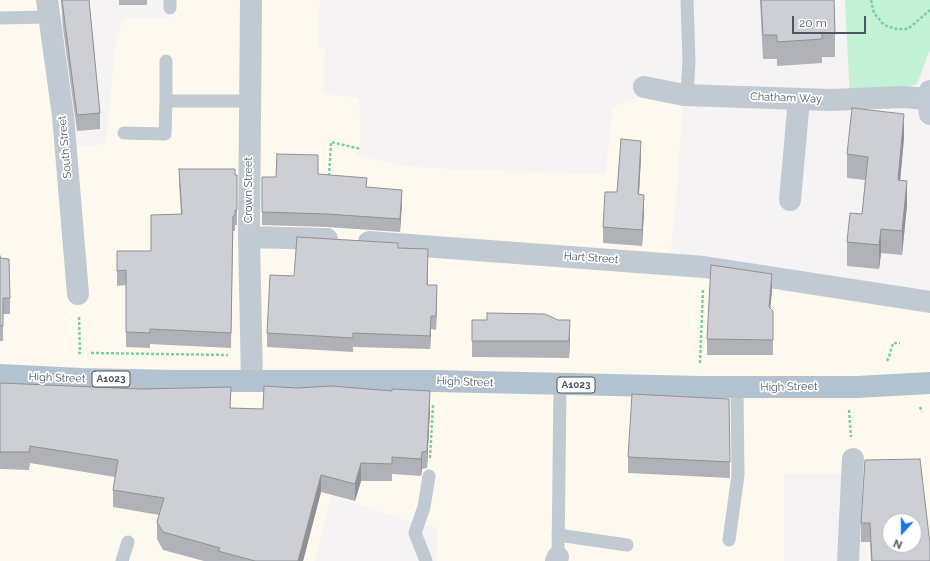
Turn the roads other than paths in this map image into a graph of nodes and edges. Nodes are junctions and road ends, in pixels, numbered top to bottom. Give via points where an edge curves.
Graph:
1 (251, 0) edge
2 (687, 0) edge
3 (48, 9) edge
4 (0, 18) edge
5 (166, 61) dead end
6 (644, 87) dead end
7 (687, 95) junction
8 (799, 98) junction
9 (166, 101) junction
10 (250, 101) junction
11 (930, 101) edge
12 (124, 133) dead end
13 (790, 200) dead end
14 (249, 237) junction
15 (78, 294) road end
16 (930, 302) edge
17 (0, 375) edge
18 (252, 381) junction
19 (930, 383) edge
20 (560, 385) junction
21 (737, 388) junction
22 (853, 459) road end
23 (429, 476) road end
24 (558, 535) junction
25 (729, 540) dead end
26 (128, 542) dead end
27 (627, 545) dead end
28 (557, 559) edge
29 (122, 561) edge
30 (426, 561) edge
31 (848, 561) edge

1 - 10 street, Crown Street
2 - 7 lane
3 - 4 lane
3 - 15 street, South Street via 63,116
5 - 9 lane
6 - 7 street, Chatham Way
7 - 8 street, Chatham Way
8 - 11 street, Chatham Way via 831,100 903,97
8 - 13 street
9 - 10 lane
9 - 12 lane via 165,134
10 - 14 street, Crown Street
14 - 16 street, Hart Street via 333,240 704,267
14 - 18 street, Crown Street
17 - 18 main road, High Street / A1023
18 - 20 main road, High Street / A1023 via 427,381
19 - 21 main road, High Street / A1023 via 857,387
20 - 21 main road, High Street / A1023
20 - 24 lane
21 - 25 lane via 738,475
22 - 31 street
23 - 30 lane via 424,507 415,533
24 - 27 lane
24 - 28 lane
26 - 29 lane

